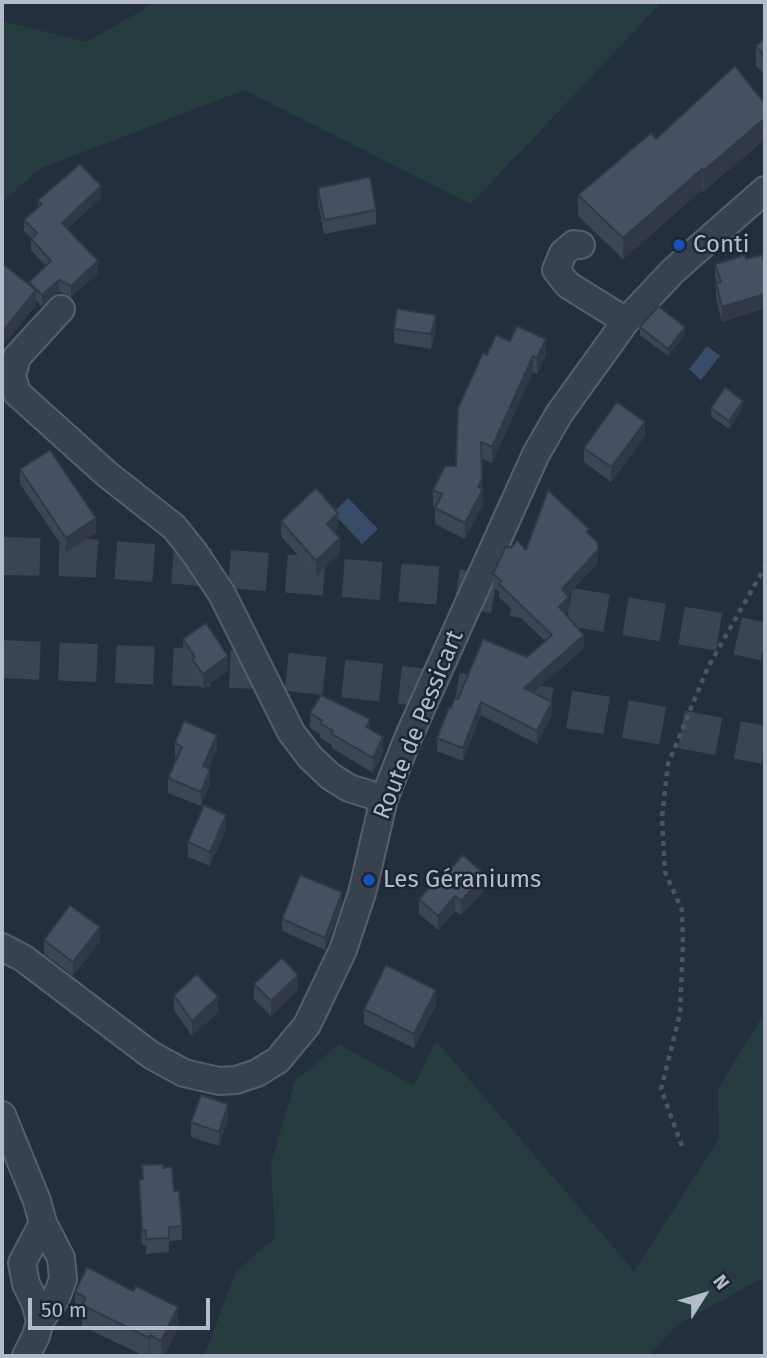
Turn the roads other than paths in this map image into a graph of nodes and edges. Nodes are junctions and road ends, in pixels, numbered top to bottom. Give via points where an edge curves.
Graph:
1 (765, 190) edge
2 (581, 245) dead end
3 (61, 309) dead end
4 (626, 321) junction
5 (384, 799) junction
6 (2, 947) edge
7 (2, 1115) edge
8 (43, 1223) junction
9 (40, 1321) junction
10 (26, 1356) edge

1 - 4 street, Route de Pessicart via 673,271
2 - 4 street via 574,244 563,253 556,270 568,285
3 - 5 street via 17,357 12,376 17,393 174,527 222,594 291,732 310,757 349,788
4 - 5 street, Route de Pessicart via 536,454
5 - 6 street, Route de Pessicart via 357,912 327,987 288,1048 257,1073 219,1081 184,1073 151,1055
7 - 8 street
8 - 9 street via 22,1263
8 - 9 street via 61,1258 63,1279
9 - 10 street

